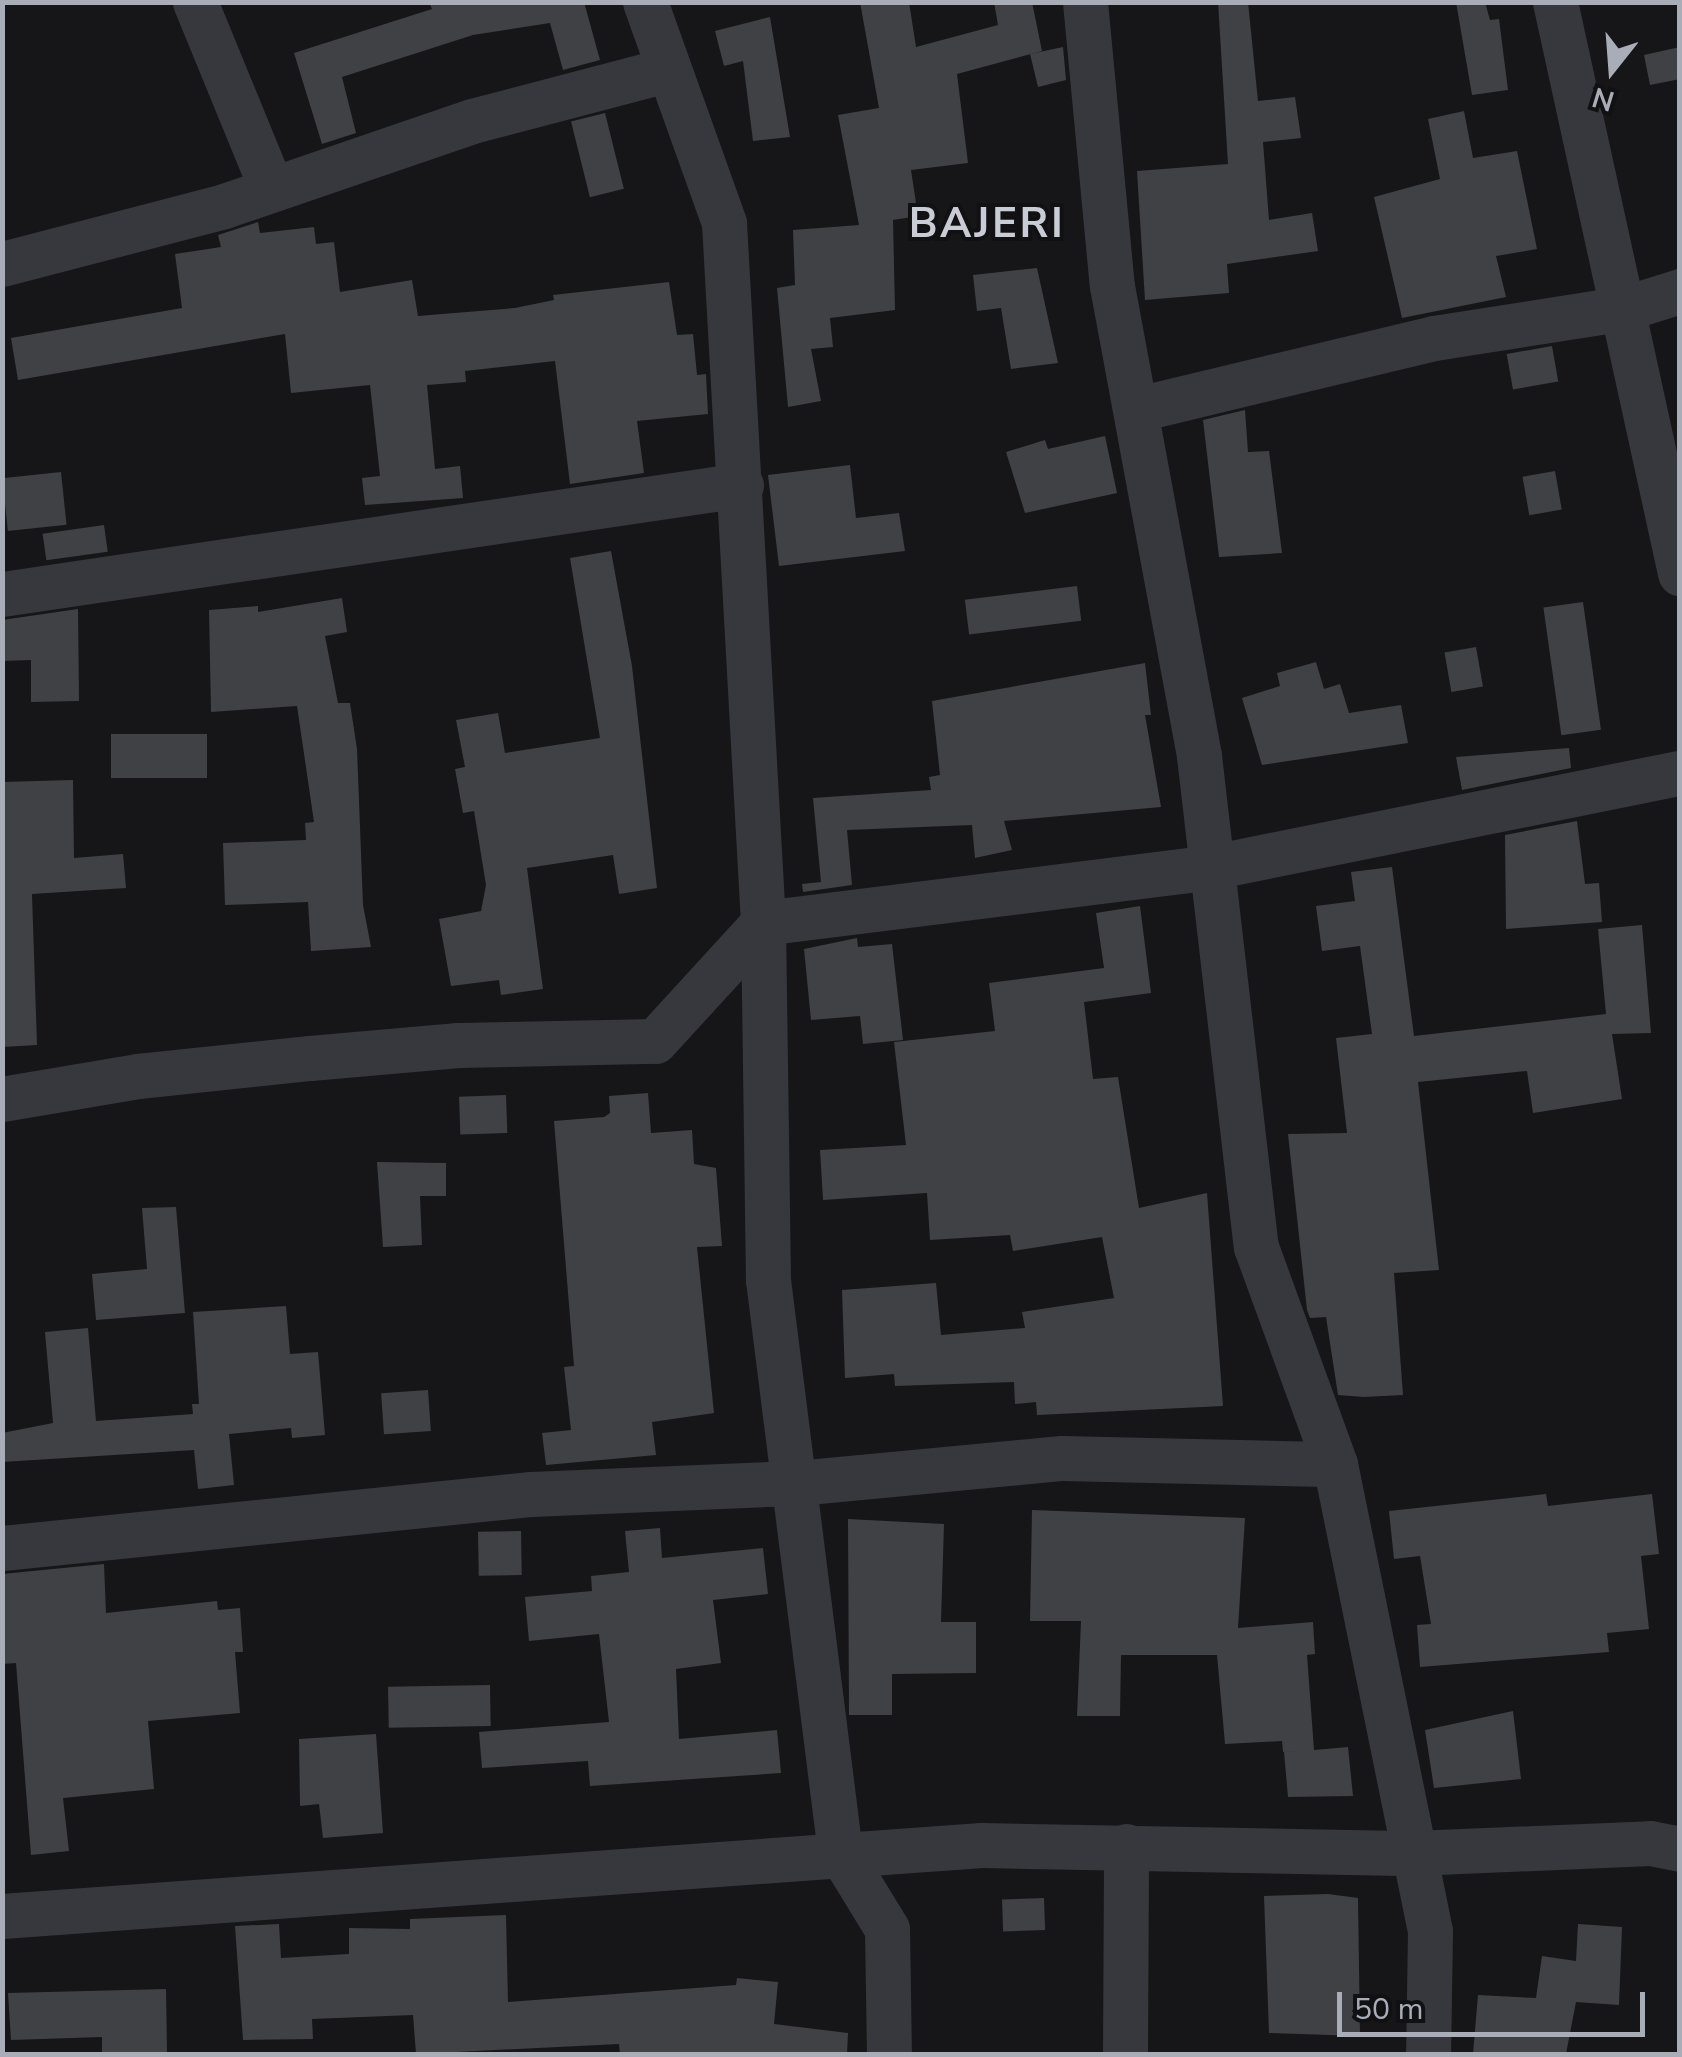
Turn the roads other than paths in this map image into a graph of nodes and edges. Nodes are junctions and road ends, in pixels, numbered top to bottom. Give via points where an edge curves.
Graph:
1 (195, 2) edge
2 (645, 2) edge
3 (1085, 2) edge
4 (1555, 2) edge
5 (668, 70) junction
6 (270, 186) junction
7 (2, 264) edge
8 (1680, 291) edge
9 (1626, 308) junction
10 (1138, 409) junction
11 (741, 486) junction
12 (1680, 573) edge
13 (2, 594) edge
14 (1680, 773) edge
15 (1212, 868) junction
16 (763, 923) junction
17 (2, 1100) edge
18 (1335, 1464) junction
19 (797, 1483) junction
20 (2, 1548) edge
21 (1126, 1846) junction
22 (1680, 1849) edge
23 (840, 1852) junction
24 (1414, 1854) junction
25 (2, 1916) edge
26 (889, 2054) edge
27 (1125, 2054) edge
28 (1428, 2054) edge

1 - 6 street
2 - 5 street
3 - 10 street via 1112,286
4 - 9 street
5 - 6 street via 472,121
5 - 11 street via 724,223
6 - 7 street via 207,211
8 - 9 street
9 - 10 street via 1434,338
9 - 12 street
10 - 15 street
11 - 13 street
11 - 16 street via 747,716
14 - 15 street
15 - 16 street
15 - 18 street via 1256,1248
16 - 17 street via 656,1041 366,1053 138,1076
16 - 19 street via 768,1280
18 - 19 street via 1062,1458
18 - 24 street
19 - 20 street via 531,1494
19 - 23 street
21 - 23 street
21 - 24 street
21 - 27 street
22 - 24 street via 1650,1843
23 - 25 street
23 - 26 street via 887,1929
24 - 28 street via 1430,1931

